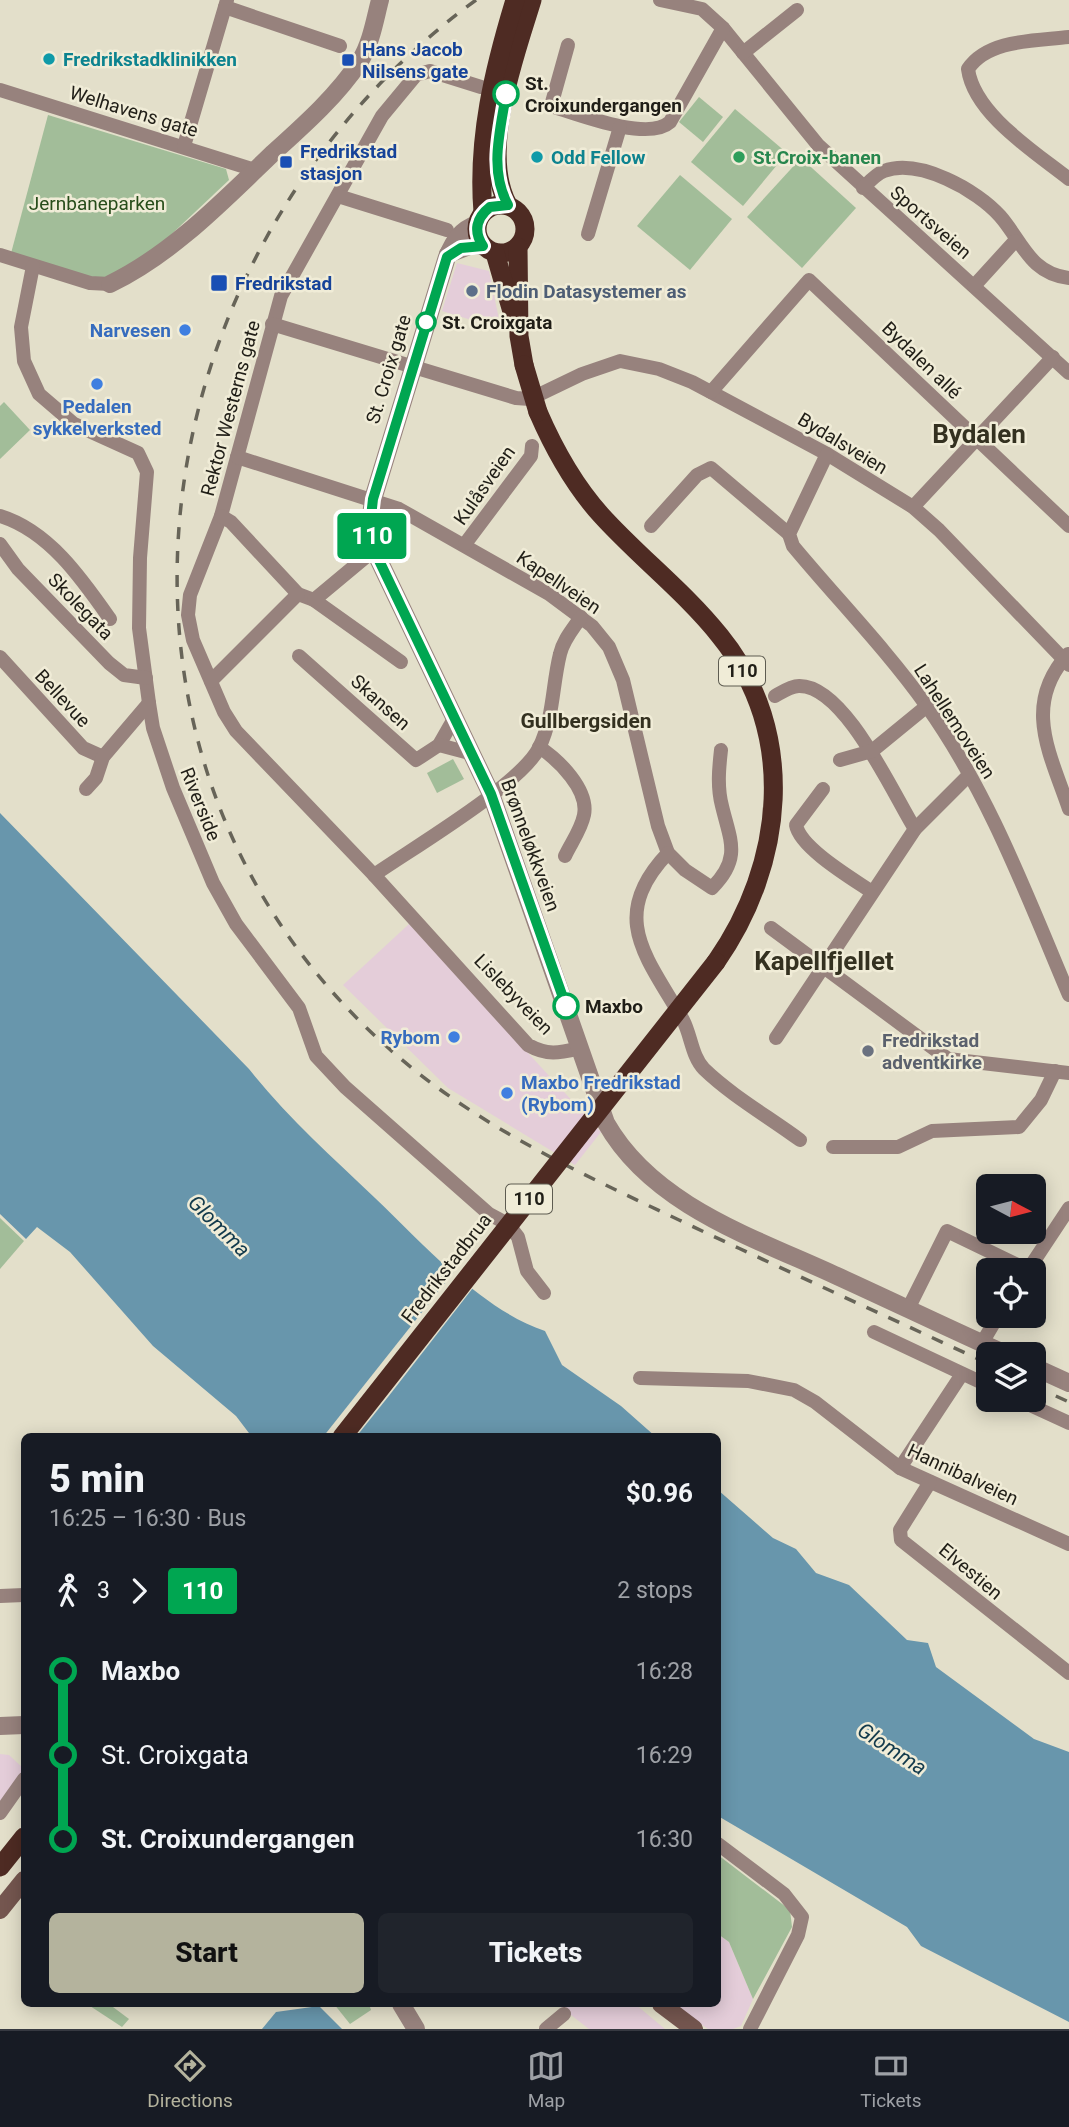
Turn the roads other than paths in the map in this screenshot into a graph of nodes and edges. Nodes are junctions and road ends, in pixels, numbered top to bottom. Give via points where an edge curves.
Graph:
1 (380, 0) edge
2 (515, 0) edge
3 (532, 0) edge
4 (660, 0) edge
5 (226, 3) edge
6 (701, 4) edge
7 (797, 10) dead end
8 (723, 28) junction
9 (1069, 37) edge
10 (568, 45) dead end
11 (340, 46) dead end
12 (743, 53) junction
13 (481, 87) dead end
14 (0, 90) edge
15 (620, 127) junction
16 (184, 146) junction
17 (255, 170) junction
18 (1069, 179) edge
19 (863, 188) junction
20 (338, 196) junction
21 (508, 205) junction
22 (480, 218) junction
23 (447, 230) dead end
24 (588, 234) dead end
25 (1015, 241) junction
26 (518, 247) junction
27 (489, 249) junction
28 (448, 254) junction
29 (0, 255) edge
30 (33, 266) junction
31 (1069, 278) edge
32 (110, 284) joint
33 (974, 286) junction
34 (272, 324) junction
35 (519, 336) junction
36 (1053, 357) junction
37 (1069, 359) edge
38 (411, 368) junction
39 (1069, 373) edge
40 (711, 392) junction
41 (978, 440) junction
42 (532, 446) dead end
43 (827, 454) junction
44 (237, 457) junction
45 (373, 499) junction
46 (914, 507) junction
47 (0, 516) edge
48 (221, 516) junction
49 (651, 526) dead end
50 (1069, 526) edge
51 (789, 534) junction
52 (0, 544) edge
53 (465, 544) junction
54 (374, 550) junction
55 (298, 594) junction
56 (314, 600) junction
57 (581, 617) junction
58 (110, 619) dead end
59 (299, 656) dead end
60 (0, 657) edge
61 (1067, 659) edge
62 (401, 662) dead end
63 (146, 678) junction
64 (211, 681) junction
65 (775, 696) dead end
66 (149, 703) junction
67 (927, 706) junction
68 (456, 717) junction
69 (439, 745) junction
70 (539, 747) junction
71 (721, 750) dead end
72 (872, 751) junction
73 (473, 754) junction
74 (103, 757) junction
75 (839, 760) dead end
76 (969, 775) junction
77 (86, 789) dead end
78 (822, 789) dead end
79 (491, 794) junction
80 (1069, 809) edge
81 (915, 829) junction
82 (668, 853) junction
83 (565, 856) dead end
84 (374, 875) junction
85 (872, 892) junction
86 (771, 928) dead end
87 (823, 964) junction
88 (1069, 995) edge
89 (776, 1038) dead end
90 (580, 1048) junction
91 (1062, 1072) edge
92 (800, 1140) dead end
93 (833, 1147) dead end
94 (1069, 1208) edge
95 (1003, 1258) edge
96 (1036, 1258) edge
97 (544, 1293) dead end
98 (908, 1309) junction
99 (874, 1332) dead end
100 (980, 1342) edge
101 (1046, 1372) edge
102 (962, 1374) junction
103 (640, 1378) dead end
104 (976, 1380) edge
105 (1069, 1383) edge
106 (1045, 1412) edge
107 (1069, 1423) edge
108 (345, 1433) edge
109 (900, 1468) junction
110 (930, 1482) junction
111 (1069, 1544) edge
112 (21, 1595) edge
113 (0, 1596) edge
114 (1069, 1673) edge
115 (21, 1725) edge
116 (0, 1726) edge
117 (21, 1783) edge
118 (0, 1813) edge
119 (21, 1841) edge
120 (721, 1846) edge
121 (0, 1867) edge
122 (21, 1884) edge
123 (0, 1910) edge
124 (403, 2007) edge
125 (664, 2007) edge
126 (564, 2014) dead end
127 (416, 2029) edge
128 (546, 2029) edge
129 (694, 2029) edge
130 (750, 2029) edge

1 - 17 street via 362,58
2 - 22 highway, 110 via 486,116
3 - 21 highway, 110 via 514,59 497,154 500,191
4 - 6 street, Sportsveien
5 - 11 street
5 - 16 street
6 - 8 street, Sportsveien
7 - 12 street
8 - 12 street, Sportsveien
8 - 15 street via 670,122
9 - 18 street via 1009,44 977,56 968,69 970,85 1004,128
10 - 15 street via 551,106
12 - 19 street, Sportsveien via 818,145
13 - 20 street, Rektor Westerns gate via 430,71 416,75 382,116
14 - 16 street, Welhavens gate
15 - 24 street
16 - 17 street, Welhavens gate
17 - 32 street via 140,269
19 - 25 street, Sportsveien via 879,173 892,169 940,176 987,203
19 - 33 street, Sportsveien
20 - 23 street
20 - 34 street, Rektor Westerns gate via 281,296
21 - 22 highway via 490,207
21 - 26 highway, 110 via 525,223
22 - 27 highway, 110 via 476,232
22 - 28 street, St. Croix gate via 460,234
25 - 31 street, Sportsveien via 1041,268
25 - 33 street, Sportsveien
26 - 27 highway via 511,251
26 - 35 highway, 110
27 - 28 street via 472,245
27 - 35 highway, 110
28 - 38 street, St. Croix gate
29 - 30 street
30 - 32 street via 90,283
30 - 63 street, Riverside via 21,327 24,361 40,394 74,424 138,453 148,472 139,628
33 - 36 street, Sportsveien
34 - 38 street, Bydalsveien
34 - 44 street, Rektor Westerns gate
35 - 108 highway, Fredrikstadbrua / 110, bridge via 548,434 577,485 722,638 746,678 762,716 771,757 774,798 770,838 748,911 716,962
36 - 37 street
36 - 39 street, Sportsveien
36 - 41 street
38 - 40 street, Bydalsveien via 530,399 620,361 659,369
38 - 45 street, St. Croix gate
40 - 41 street, Bydalen allé via 809,279
40 - 43 street, Bydalsveien
41 - 46 street
41 - 50 street, Bydalen allé
42 - 53 street, Kulåsveien via 531,456
43 - 46 street, Bydalsveien
43 - 51 street
44 - 45 street, Kapellveien
44 - 48 street, Rektor Westerns gate
45 - 53 street, Kapellveien
45 - 54 street, Brønneløkkveien via 370,526
46 - 61 street, Bydalsveien
47 - 58 street, Skolegata via 28,526 77,574
48 - 55 street
48 - 64 street, Rektor Westerns gate via 190,596 188,615 192,640
49 - 51 street, Lahellemoveien via 697,475 711,468
51 - 67 street, Lahellemoveien via 793,546
52 - 63 street, Skolegata via 18,569 109,663 124,674
53 - 57 street, Kapellveien
54 - 56 street
54 - 68 street, Brønneløkkveien
55 - 56 street
55 - 64 street
56 - 62 street
57 - 70 street via 560,654 550,722
57 - 82 street, Kapellveien via 600,635 617,662
59 - 69 street, Skansen via 416,760
60 - 74 street, Bellevue via 83,748
61 - 80 street via 1042,700 1041,716
63 - 66 street, Riverside
64 - 84 street, Lislebyveien via 236,731
65 - 72 street via 800,686 808,688 846,717
66 - 74 street
66 - 97 street, Riverside via 173,788 213,883 236,924 299,1008 317,1056 345,1087 458,1187 508,1224 518,1237 527,1272
67 - 72 street
67 - 76 street, Lahellemoveien
68 - 69 street
68 - 73 street, Brønneløkkveien
69 - 73 street
70 - 79 street via 522,771
70 - 83 street via 566,771 584,806 582,823
71 - 82 street, Kapellveien via 720,796 732,843 728,866 712,888
72 - 75 street
72 - 81 street
73 - 79 street, Brønneløkkveien
74 - 77 street via 96,778
76 - 81 street
76 - 88 street, Lahellemoveien via 1000,832
78 - 85 street via 796,825 797,832 826,860
79 - 84 street
79 - 90 street, Brønneløkkveien
81 - 85 street
82 - 92 street via 649,876 637,902 636,928 645,957 684,1021 702,1067
84 - 90 street, Lislebyveien via 528,1045 556,1054
85 - 87 street
86 - 87 street
87 - 89 street
87 - 91 street via 948,1059
90 - 98 street via 617,1142 663,1186 722,1223
91 - 93 street via 1019,1127 932,1131 898,1146
94 - 96 street
95 - 98 street via 947,1231
98 - 100 street
99 - 102 street
101 - 105 street
102 - 104 street
102 - 109 street
103 - 109 street, Hannibalveien via 776,1384 815,1402
106 - 107 street
109 - 110 street, Hannibalveien
110 - 111 street, Hannibalveien
110 - 114 street, Elvestien via 900,1530 901,1540
112 - 113 street
115 - 116 street
117 - 118 street
119 - 121 highway
120 - 130 street via 784,1894 802,1917 798,1935
122 - 123 main road
124 - 127 street
125 - 129 main road
126 - 128 street

